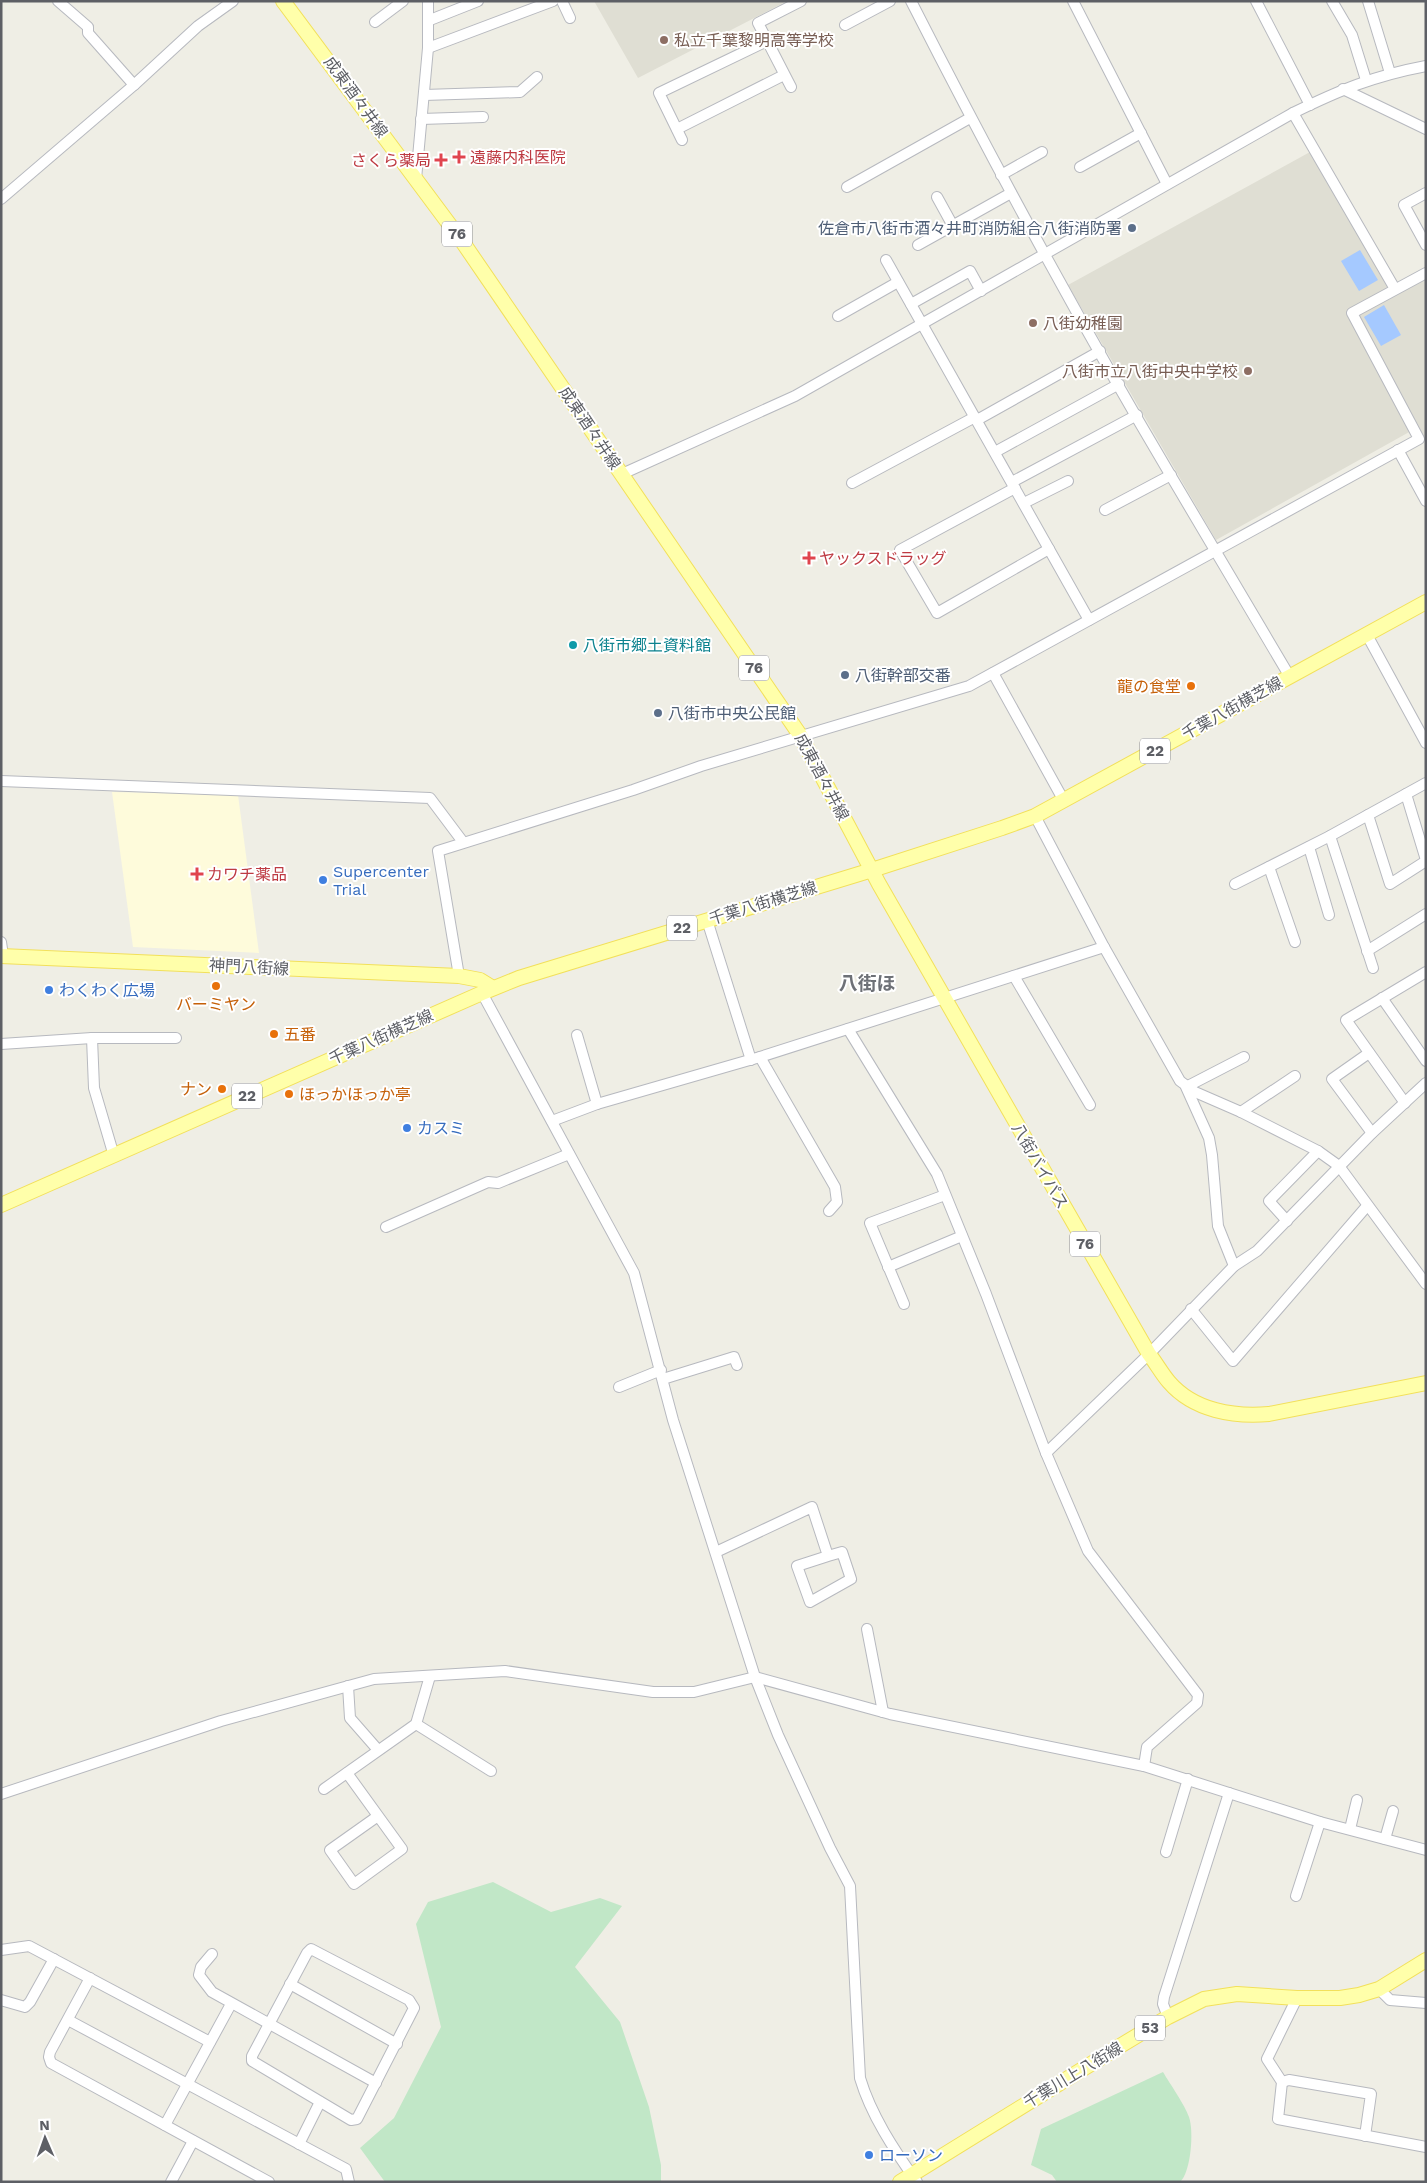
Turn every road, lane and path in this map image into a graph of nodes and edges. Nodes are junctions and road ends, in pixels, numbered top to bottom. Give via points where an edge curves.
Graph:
1 (58, 1) edge
2 (233, 1) edge
3 (284, 1) edge
4 (403, 1) edge
5 (428, 1) edge
6 (478, 1) edge
7 (553, 1) edge
8 (562, 1) edge
9 (801, 1) edge
10 (890, 1) edge
11 (911, 1) edge
12 (1074, 1) edge
13 (1256, 1) edge
14 (1332, 1) edge
15 (1368, 1) edge
16 (570, 18) dead end
17 (430, 20) junction
18 (375, 22) dead end
19 (845, 24) dead end
20 (767, 41) junction
21 (428, 48) junction
22 (1426, 66) edge
23 (1390, 73) junction
24 (784, 75) junction
25 (537, 77) dead end
26 (1366, 80) junction
27 (134, 85) junction
28 (790, 87) dead end
29 (1343, 89) junction
30 (424, 95) junction
31 (1310, 105) junction
32 (1293, 113) junction
33 (483, 117) dead end
34 (970, 118) junction
35 (422, 119) junction
36 (677, 129) junction
37 (1426, 129) edge
38 (1141, 133) junction
39 (682, 140) dead end
40 (1042, 152) dead end
41 (1080, 167) dead end
42 (1001, 175) junction
43 (416, 179) junction
44 (1167, 184) junction
45 (847, 187) dead end
46 (1011, 193) junction
47 (1426, 193) edge
48 (936, 197) dead end
49 (1, 199) edge
50 (953, 226) junction
51 (918, 245) dead end
52 (1426, 245) edge
53 (1045, 254) junction
54 (886, 260) dead end
55 (1426, 272) edge
56 (898, 282) junction
57 (1395, 289) junction
58 (981, 291) junction
59 (911, 304) junction
60 (838, 316) dead end
61 (922, 324) junction
62 (1100, 351) junction
63 (1119, 384) junction
64 (1137, 415) junction
65 (976, 418) junction
66 (1398, 450) junction
67 (995, 452) junction
68 (622, 474) junction
69 (1171, 475) junction
70 (1068, 481) dead end
71 (852, 483) dead end
72 (1014, 485) junction
73 (1426, 501) edge
74 (1024, 503) junction
75 (1104, 510) dead end
76 (1049, 549) junction
77 (1216, 549) junction
78 (1426, 602) edge
79 (1089, 620) junction
80 (1367, 635) junction
81 (993, 673) junction
82 (1290, 677) junction
83 (800, 735) junction
84 (1426, 742) edge
85 (1, 782) edge
86 (1426, 783) edge
87 (1406, 794) junction
88 (1064, 801) junction
89 (1368, 815) junction
90 (1035, 816) junction
91 (1330, 836) junction
92 (464, 842) junction
93 (1309, 847) junction
94 (1426, 861) edge
95 (1269, 867) junction
96 (872, 870) junction
97 (1235, 884) dead end
98 (1426, 914) edge
99 (1329, 915) dead end
100 (707, 920) junction
101 (1, 942) edge
102 (1296, 942) dead end
103 (1104, 947) junction
104 (1367, 951) junction
105 (2, 956) edge
106 (1373, 968) dead end
107 (1426, 972) edge
108 (458, 976) junction
109 (1014, 976) junction
110 (488, 991) junction
111 (943, 998) junction
112 (1382, 998) junction
113 (848, 1029) junction
114 (577, 1035) dead end
115 (92, 1038) junction
116 (176, 1038) dead end
117 (1, 1044) edge
118 (1369, 1053) junction
119 (1244, 1057) dead end
120 (756, 1058) junction
121 (1426, 1061) edge
122 (1296, 1076) dead end
123 (1426, 1083) edge
124 (1186, 1087) junction
125 (1405, 1103) junction
126 (597, 1104) junction
127 (1090, 1105) dead end
128 (1241, 1112) junction
129 (552, 1122) junction
130 (1372, 1133) junction
131 (1318, 1151) junction
132 (569, 1154) junction
133 (114, 1156) junction
134 (1339, 1166) junction
135 (945, 1196) junction
136 (1, 1206) edge
137 (1367, 1206) junction
138 (829, 1211) dead end
139 (1287, 1222) junction
140 (386, 1227) dead end
141 (962, 1236) junction
142 (1234, 1266) junction
143 (888, 1267) junction
144 (1426, 1284) edge
145 (904, 1304) dead end
146 (1191, 1309) junction
147 (1149, 1354) junction
148 (737, 1365) dead end
149 (662, 1375) junction
150 (1426, 1383) edge
151 (619, 1387) dead end
152 (1046, 1453) junction
153 (716, 1552) junction
154 (828, 1556) junction
155 (867, 1629) dead end
156 (430, 1676) junction
157 (755, 1677) junction
158 (348, 1686) junction
159 (883, 1712) junction
160 (416, 1724) junction
161 (378, 1750) junction
162 (1144, 1766) junction
163 (491, 1771) dead end
164 (347, 1773) junction
165 (1188, 1778) junction
166 (324, 1789) dead end
167 (1229, 1793) junction
168 (1, 1794) edge
169 (1357, 1800) dead end
170 (1393, 1811) dead end
171 (378, 1816) junction
172 (1320, 1822) junction
173 (1350, 1829) junction
174 (1385, 1838) junction
175 (1426, 1850) edge
176 (1166, 1852) dead end
177 (1296, 1896) dead end
178 (1, 1950) edge
179 (212, 1954) dead end
180 (54, 1959) junction
181 (1426, 1960) edge
182 (90, 1978) junction
183 (290, 1984) junction
184 (1379, 1989) junction
185 (1297, 1998) junction
186 (1, 2000) edge
187 (1426, 2003) edge
188 (231, 2004) junction
189 (1168, 2017) junction
190 (68, 2020) junction
191 (268, 2024) junction
192 (210, 2042) junction
193 (397, 2044) junction
194 (1282, 2082) junction
195 (376, 2083) junction
196 (187, 2084) junction
197 (320, 2102) junction
198 (165, 2125) junction
199 (1365, 2136) junction
200 (193, 2140) junction
201 (299, 2144) junction
202 (1426, 2147) edge
203 (909, 2179) edge
204 (170, 2182) edge
205 (269, 2182) edge
206 (349, 2182) edge

1 - 27 street via 88,27 88,33
2 - 27 street via 198,26
3 - 43 main road, 成東酒々井線 / 76
4 - 18 street
5 - 17 street
6 - 17 street
7 - 21 street
8 - 16 street
9 - 20 street via 758,23
10 - 19 street
11 - 34 street
12 - 38 street
13 - 31 street
14 - 26 street via 1352,35
15 - 23 street
17 - 21 street
20 - 24 street
20 - 36 street via 659,93
21 - 30 street
22 - 23 street
23 - 26 street
24 - 28 street
24 - 36 street
25 - 30 street via 520,92
26 - 29 street
27 - 49 street
29 - 31 street
29 - 37 street
30 - 35 street
31 - 32 street
32 - 44 street
32 - 57 street
33 - 35 street
34 - 42 street
34 - 45 street
35 - 43 street
36 - 39 street
38 - 41 street
38 - 44 street
40 - 42 street
42 - 46 street
43 - 68 main road, 成東酒々井線 / 76
44 - 53 street
46 - 50 street
46 - 53 street
47 - 52 street via 1404,205
48 - 50 street
50 - 51 street
53 - 58 street
53 - 62 street
54 - 56 street
55 - 57 street
56 - 59 street
56 - 60 street
57 - 66 street via 1352,312 1419,439
58 - 59 street via 970,271
58 - 61 street
59 - 61 street
61 - 65 street
61 - 68 street via 795,396
62 - 63 street
62 - 65 street
63 - 64 street
63 - 67 street
64 - 69 street
64 - 72 street
65 - 67 street
65 - 71 street
66 - 73 street
66 - 77 street
67 - 72 street
68 - 83 main road, 成東酒々井線 / 76
69 - 75 street
69 - 77 street
70 - 74 street
72 - 74 street
72 - 76 street via 900,550 937,613
74 - 76 street
76 - 79 street
77 - 79 street
77 - 82 street
78 - 80 main road, 千葉八街横芝線 / 22
79 - 81 street
80 - 82 main road, 千葉八街横芝線 / 22
80 - 84 street
81 - 83 street via 969,686 938,696
81 - 88 street
82 - 88 main road, 千葉八街横芝線 / 22
83 - 92 street
83 - 96 main road, 成東酒々井線 / 76
85 - 92 street via 430,798
86 - 87 street
87 - 89 street
87 - 94 street
88 - 90 main road, 千葉八街横芝線 / 22
89 - 91 street
89 - 94 street via 1390,884
90 - 96 main road, 千葉八街横芝線 / 22
90 - 103 street
91 - 93 street
91 - 104 street
92 - 108 street via 438,850
93 - 95 street
93 - 99 street
95 - 97 street
95 - 102 street
96 - 100 main road, 千葉八街横芝線 / 22
96 - 111 main road, 八街バイパス / 76
98 - 104 street
100 - 110 main road, 千葉八街横芝線 / 22 via 519,978
100 - 120 street
101 - 105 street
103 - 109 street
103 - 124 street
104 - 106 street
105 - 108 main road, 神門八街線
107 - 112 street
108 - 110 main road, 神門八街線 via 480,980
109 - 111 street
109 - 127 street
110 - 129 street
110 - 133 main road, 千葉八街横芝線 / 22
111 - 113 street
111 - 147 main road, 八街バイパス / 76
112 - 118 street via 1346,1020
112 - 121 street
113 - 120 street
113 - 135 street via 937,1174
114 - 126 street
115 - 116 street
115 - 117 street
115 - 133 street via 94,1088
118 - 125 street
118 - 130 street via 1332,1079
119 - 124 street
120 - 126 street
120 - 138 street via 835,1186 837,1202
122 - 128 street
123 - 125 street
124 - 128 street
124 - 142 street via 1209,1138 1218,1226
125 - 130 street
126 - 129 street
128 - 131 street
129 - 132 street
130 - 134 street
131 - 134 street
131 - 139 street via 1269,1201
132 - 140 street via 498,1183 488,1182
132 - 149 street via 634,1273
133 - 136 main road, 千葉八街横芝線 / 22
134 - 137 street
134 - 139 street
135 - 141 street
135 - 143 street via 870,1223
137 - 144 street
137 - 146 street via 1233,1362
139 - 142 street via 1257,1251
141 - 143 street
141 - 152 street
142 - 146 street
143 - 145 street
146 - 147 street
147 - 150 main road, 八街バイパス / 76 via 1170,1383 1187,1397 1223,1413 1244,1416
147 - 152 street
148 - 149 street via 734,1357
149 - 151 street
149 - 153 street via 673,1420
152 - 162 street via 1088,1551 1198,1695 1198,1703 1146,1746
153 - 154 street via 812,1508
153 - 157 street
154 - 154 street via 797,1566 810,1602 851,1579 842,1552
155 - 159 street
156 - 157 street via 506,1671 653,1692 694,1692
156 - 158 street via 374,1680
156 - 160 street
157 - 159 street
157 - 203 street via 782,1744 850,1886 860,2078
158 - 161 street via 350,1718
158 - 168 street via 221,1722
159 - 162 street
160 - 161 street
160 - 163 street
161 - 164 street
162 - 165 street
164 - 166 street
164 - 171 street
165 - 167 street
165 - 176 street
167 - 172 street
167 - 189 street via 1164,1997
169 - 173 street
170 - 174 street
171 - 171 street via 402,1849 354,1884 330,1850
172 - 173 street
172 - 177 street
173 - 174 street
174 - 175 street
178 - 180 street via 30,1946
179 - 188 street via 201,1967 199,1975 212,1992
180 - 182 street
180 - 186 street via 25,2007
181 - 184 main road, 千葉川上八街線 / 53
182 - 190 street
182 - 192 street
183 - 191 street
183 - 193 street
183 - 193 street via 311,1949 409,2000 413,2004 413,2012
184 - 185 main road, 千葉川上八街線 / 53 via 1340,1998
184 - 187 street via 1390,2000
185 - 189 main road, 千葉川上八街線 / 53 via 1221,1996 1204,1999
185 - 194 street via 1267,2059
188 - 191 street
188 - 192 street
189 - 203 main road, 千葉川上八街線 / 53
190 - 196 street
190 - 198 street via 50,2052 51,2063
191 - 195 street
191 - 197 street via 252,2061
192 - 196 street
193 - 195 street
194 - 199 street via 1278,2119
194 - 199 street via 1289,2080 1371,2094
195 - 197 street via 357,2119 351,2120
196 - 198 street
196 - 201 street
197 - 201 street
198 - 200 street
199 - 202 street
200 - 204 street
200 - 205 street
201 - 206 street via 346,2170

